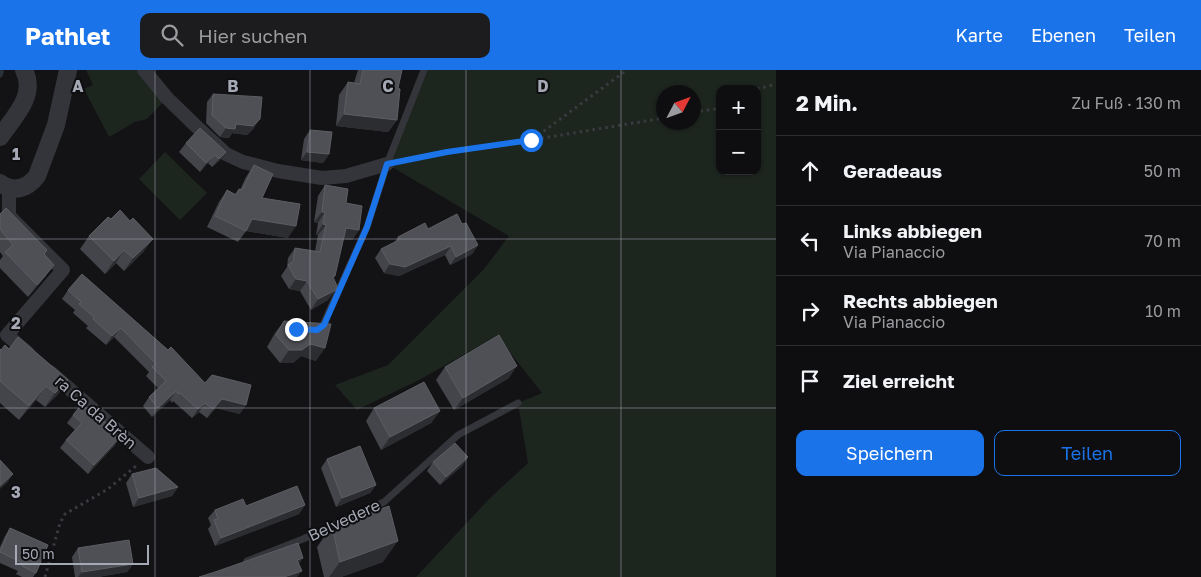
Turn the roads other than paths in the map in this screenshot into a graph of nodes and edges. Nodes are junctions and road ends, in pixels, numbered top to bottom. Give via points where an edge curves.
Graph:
1 (24, 70) edge
2 (68, 70) edge
3 (144, 70) edge
4 (424, 70) edge
5 (0, 137) edge
6 (387, 164) junction
7 (4, 185) edge
8 (310, 329) edge
9 (518, 403) dead end
10 (148, 457) road end
11 (240, 564) edge

1 - 5 street via 28,77 28,92
2 - 7 street via 56,125 40,171 28,186 16,189
3 - 6 street via 167,98 212,142 243,162 322,178 346,176
4 - 6 lane
6 - 8 lane via 367,227 324,325
7 - 10 street, ra Ca da Brèn via 9,216 63,270 7,334
9 - 11 lane, Belvedere via 458,435 384,502

